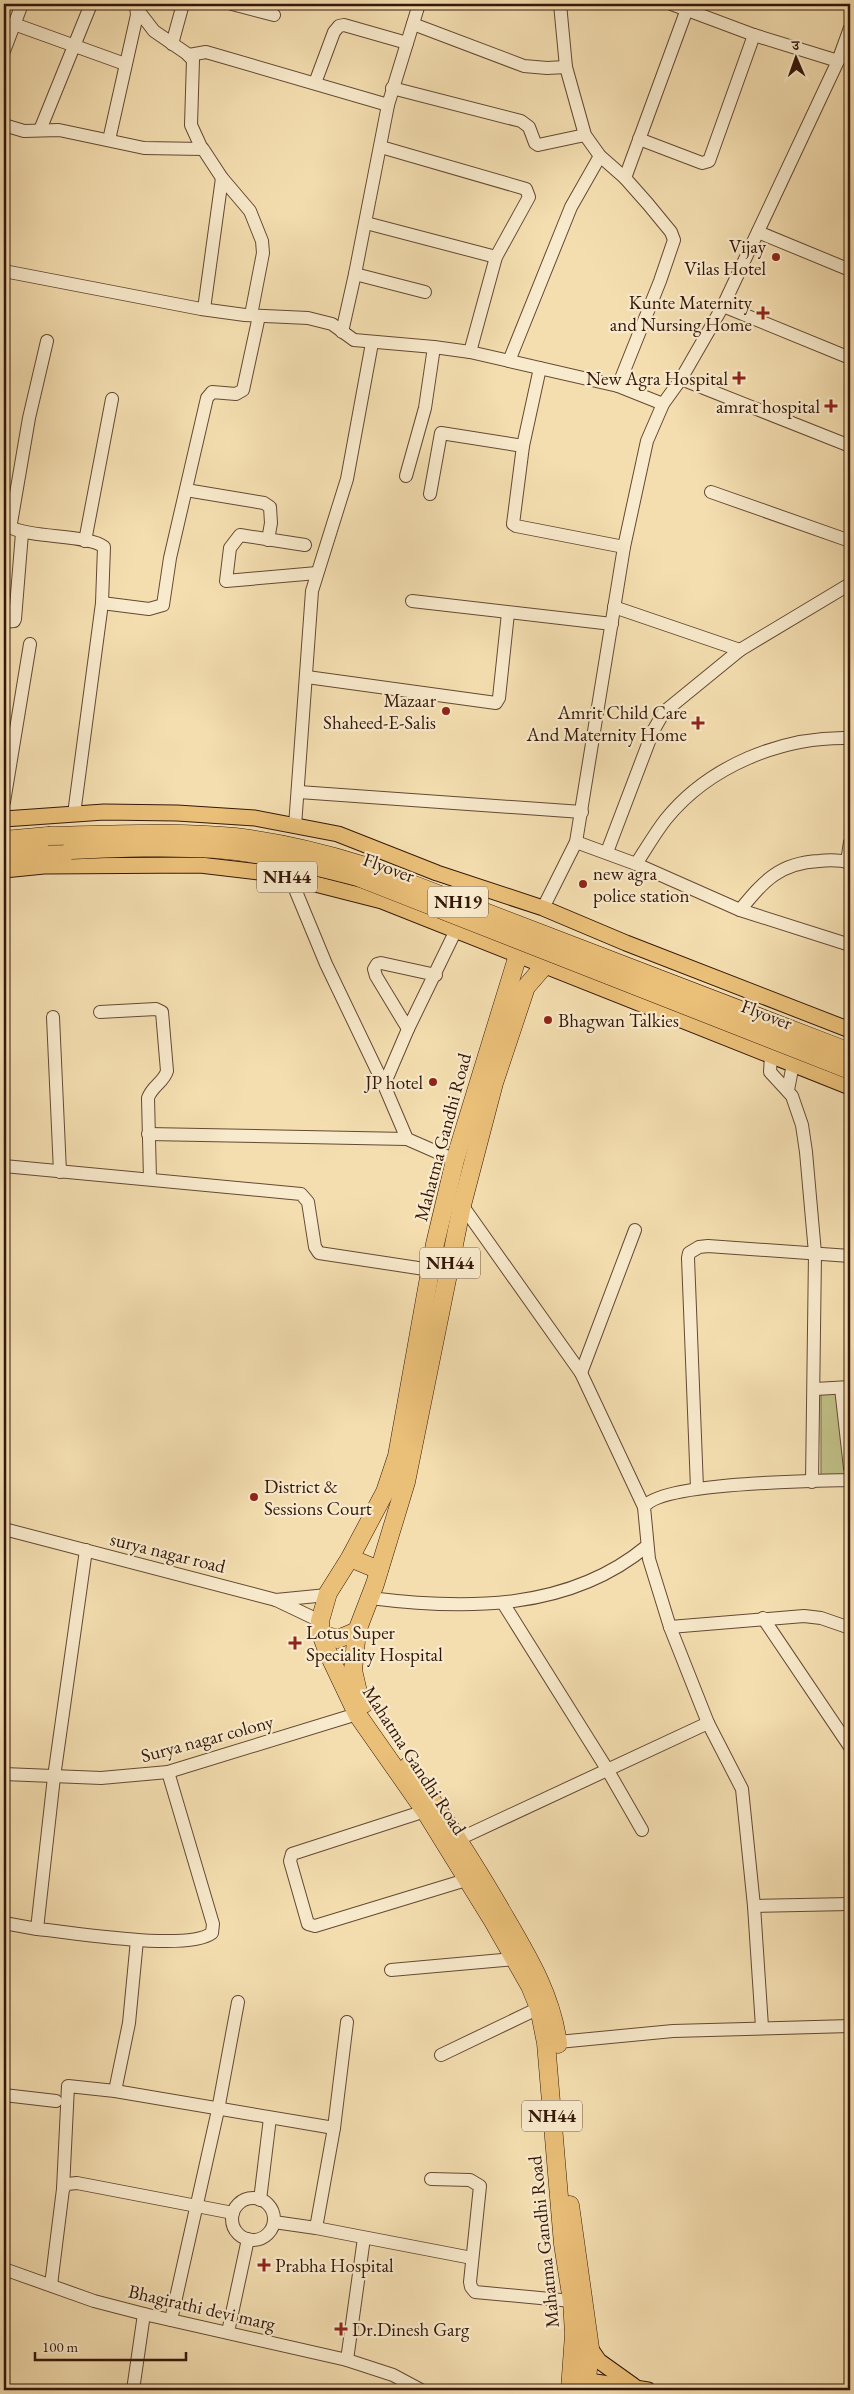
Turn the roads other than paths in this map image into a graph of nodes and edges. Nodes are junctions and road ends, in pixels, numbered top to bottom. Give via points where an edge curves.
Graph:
1 (22, 4) edge
2 (90, 4) edge
3 (183, 4) edge
4 (232, 4) edge
5 (419, 4) edge
6 (560, 4) edge
7 (671, 4) edge
8 (136, 6) edge
9 (687, 9) junction
10 (274, 15) dead end
11 (14, 24) junction
12 (413, 24) junction
13 (850, 28) edge
14 (754, 35) junction
15 (407, 43) junction
16 (172, 44) junction
17 (75, 45) junction
18 (4, 51) edge
19 (189, 56) junction
20 (838, 61) junction
21 (125, 64) junction
22 (566, 67) junction
23 (315, 83) junction
24 (392, 88) junction
25 (388, 105) junction
26 (4, 125) edge
27 (40, 130) junction
28 (585, 135) junction
29 (639, 139) junction
30 (109, 140) junction
31 (381, 147) junction
32 (200, 148) junction
33 (600, 156) junction
34 (222, 178) junction
35 (625, 178) junction
36 (366, 224) junction
37 (758, 232) junction
38 (496, 257) junction
39 (850, 270) edge
40 (4, 271) edge
41 (355, 274) junction
42 (425, 292) dead end
43 (723, 306) junction
44 (204, 309) junction
45 (255, 316) junction
46 (342, 332) junction
47 (47, 341) dead end
48 (372, 343) junction
49 (434, 346) junction
50 (470, 352) junction
51 (850, 358) edge
52 (509, 361) junction
53 (540, 368) junction
54 (681, 379) junction
55 (618, 386) junction
56 (112, 399) dead end
57 (663, 404) junction
58 (523, 446) junction
59 (850, 446) edge
60 (406, 476) dead end
61 (186, 490) junction
62 (711, 492) dead end
63 (430, 494) dead end
64 (22, 533) junction
65 (268, 540) junction
66 (85, 541) junction
67 (850, 541) edge
68 (305, 545) dead end
69 (624, 547) junction
70 (317, 573) junction
71 (850, 584) edge
72 (412, 601) dead end
73 (102, 603) junction
74 (614, 607) junction
75 (508, 613) junction
76 (4, 622) edge
77 (612, 624) junction
78 (30, 644) dead end
79 (740, 650) junction
80 (307, 677) junction
81 (850, 738) edge
82 (299, 792) junction
83 (4, 802) edge
84 (582, 812) junction
85 (74, 814) junction
86 (4, 819) edge
87 (295, 826) junction
88 (4, 840) edge
89 (576, 842) junction
90 (850, 842) edge
91 (607, 852) junction
92 (4, 857) edge
93 (849, 862) edge
94 (636, 864) junction
95 (4, 870) edge
96 (290, 877) junction
97 (497, 892) junction
98 (543, 908) junction
99 (740, 910) junction
100 (456, 930) junction
101 (597, 931) junction
102 (476, 938) junction
103 (850, 945) edge
104 (518, 954) junction
105 (545, 965) junction
106 (436, 975) junction
107 (579, 978) junction
108 (100, 1012) dead end
109 (53, 1017) dead end
110 (408, 1029) junction
111 (850, 1030) edge
112 (850, 1052) edge
113 (771, 1055) junction
114 (792, 1064) junction
115 (850, 1070) edge
116 (384, 1085) junction
117 (850, 1087) edge
118 (788, 1090) junction
119 (148, 1134) junction
120 (408, 1138) junction
121 (455, 1160) junction
122 (4, 1166) edge
123 (60, 1172) junction
124 (150, 1179) junction
125 (462, 1205) junction
126 (635, 1230) dead end
127 (815, 1253) junction
128 (850, 1256) edge
129 (431, 1270) junction
130 (581, 1374) junction
131 (846, 1387) edge
132 (815, 1389) junction
133 (850, 1468) edge
134 (850, 1480) edge
135 (812, 1482) junction
136 (697, 1488) junction
137 (644, 1508) junction
138 (4, 1529) edge
139 (647, 1546) junction
140 (86, 1550) junction
141 (350, 1558) junction
142 (379, 1570) junction
143 (327, 1595) junction
144 (370, 1598) junction
145 (276, 1600) junction
146 (503, 1603) junction
147 (763, 1618) junction
148 (321, 1627) junction
149 (670, 1627) junction
150 (850, 1628) edge
151 (356, 1632) junction
152 (357, 1714) junction
153 (708, 1723) junction
154 (850, 1747) edge
155 (607, 1769) junction
156 (168, 1772) junction
157 (4, 1774) edge
158 (54, 1777) junction
159 (424, 1811) junction
160 (642, 1830) dead end
161 (459, 1839) junction
162 (466, 1880) junction
163 (850, 1904) edge
164 (754, 1906) junction
165 (4, 1923) edge
166 (37, 1929) junction
167 (137, 1940) junction
168 (514, 1959) junction
169 (390, 1970) dead end
170 (238, 2002) dead end
171 (539, 2008) junction
172 (347, 2022) dead end
173 (850, 2026) edge
174 (762, 2027) junction
175 (558, 2042) junction
176 (441, 2055) dead end
177 (115, 2091) junction
178 (4, 2095) edge
179 (56, 2101) dead end
180 (218, 2110) junction
181 (270, 2118) junction
182 (334, 2128) junction
183 (431, 2179) dead end
184 (62, 2189) junction
185 (260, 2200) junction
186 (196, 2208) junction
187 (233, 2213) junction
188 (274, 2222) junction
189 (316, 2228) junction
190 (364, 2238) junction
191 (248, 2239) junction
192 (472, 2258) junction
193 (4, 2269) edge
194 (51, 2285) junction
195 (572, 2301) junction
196 (144, 2314) junction
197 (171, 2320) junction
198 (228, 2332) junction
199 (590, 2348) junction
200 (347, 2360) junction
201 (577, 2386) edge
202 (643, 2389) edge
203 (133, 2390) edge
204 (421, 2390) edge

1 - 11 street
2 - 17 street
3 - 16 street
4 - 10 street
5 - 12 street
6 - 22 street
7 - 9 street
8 - 16 street via 154,31
8 - 21 street
9 - 14 street
9 - 29 street
11 - 17 street
11 - 18 street
12 - 15 street
12 - 22 street via 524,66
13 - 20 street
14 - 20 street
14 - 29 street via 710,161 702,163
15 - 23 street via 339,26
15 - 24 street
16 - 19 street
17 - 21 street
17 - 27 street
19 - 23 street via 206,52
19 - 32 street via 193,63 192,125
20 - 37 street
21 - 30 street
22 - 28 street
23 - 25 street
24 - 25 street
24 - 28 street via 521,121 529,127 538,145
25 - 31 street
26 - 27 street via 24,131
27 - 30 street via 59,130
28 - 33 street
29 - 35 street
30 - 32 street via 155,149
31 - 36 street
31 - 38 street via 526,189 528,197
32 - 34 street via 205,150
33 - 35 street
33 - 52 street via 572,207
34 - 44 street
34 - 45 street via 250,211 263,245
35 - 55 street via 673,237 674,244
36 - 38 street
36 - 41 street
37 - 39 street
37 - 43 street
38 - 50 street
40 - 44 street
41 - 42 street
41 - 46 street
43 - 51 street
43 - 54 street
44 - 45 street
45 - 46 street via 308,318 328,323
45 - 61 street via 243,390 236,394 212,392 207,398
46 - 48 street via 354,340
47 - 64 street via 11,523 12,528
48 - 49 street
48 - 70 street via 347,479
49 - 50 street
49 - 60 street via 425,408
50 - 52 street
52 - 53 street
53 - 55 street
53 - 58 street
54 - 57 street
54 - 59 street
55 - 57 street
56 - 66 street
57 - 69 street via 647,441
58 - 63 street via 441,433
58 - 69 street via 514,526
61 - 65 street via 270,507
61 - 73 street via 163,605 149,609
62 - 67 street
64 - 66 street
64 - 76 street via 15,619 14,622
65 - 68 street
65 - 70 street via 240,535 230,548 226,581
66 - 73 street via 104,547
69 - 74 street
70 - 80 street via 312,591
71 - 79 street
72 - 75 street
73 - 85 street
74 - 77 street
74 - 79 street
75 - 77 street
75 - 80 street via 496,703
77 - 84 street
78 - 83 street
79 - 91 street via 660,717
80 - 82 street
81 - 94 street via 785,746 758,754 720,772 667,818
82 - 84 street
82 - 87 street
84 - 89 street
85 - 86 main road
85 - 87 main road via 177,813 255,818
87 - 97 main road via 338,834
88 - 112 highway, Flyover / NH19, bridge via 48,836 200,834 237,837 325,854 362,865
89 - 91 street
89 - 98 street
90 - 93 street
91 - 94 street
92 - 115 highway, Flyover / NH19, bridge via 140,847 216,850 289,860 358,877
93 - 99 street via 791,864 760,884
94 - 99 street
95 - 96 main road, NH44 via 44,866 200,864
96 - 100 main road, NH44 via 382,902
96 - 116 street via 326,964
97 - 98 main road
97 - 102 main road
98 - 101 main road
99 - 103 street
100 - 102 main road, NH44
100 - 106 street
101 - 107 main road
101 - 111 main road
102 - 104 main road, NH44
104 - 105 main road
104 - 121 highway, Mahatma Gandhi Road / NH44
105 - 107 main road
105 - 125 highway, Mahatma Gandhi Road / NH44 via 526,988 508,1039
106 - 110 street
106 - 110 street via 381,963 375,966 376,976
107 - 113 main road
108 - 119 street via 162,1012 167,1071 165,1078 151,1089 148,1098
109 - 123 street
110 - 116 street
113 - 114 main road
113 - 118 street via 770,1072
114 - 117 main road
114 - 118 street
116 - 120 street
118 - 127 street via 805,1139
119 - 120 street
119 - 124 street
120 - 121 street
121 - 129 highway, Mahatma Gandhi Road / NH44
122 - 123 street
123 - 124 street
124 - 129 street via 301,1194 308,1202 315,1247 319,1253
125 - 130 street
125 - 142 highway, Mahatma Gandhi Road / NH44 via 406,1482
126 - 130 street
127 - 128 street
127 - 132 street
127 - 136 street via 708,1246 689,1253
129 - 141 highway, Mahatma Gandhi Road / NH44 via 397,1456 385,1492
130 - 137 street
131 - 132 street
131 - 133 street
132 - 135 street
134 - 135 street
135 - 136 street
136 - 137 street via 663,1495 650,1500
137 - 139 street
138 - 140 street, surya nagar road
139 - 146 street via 624,1565 602,1577 567,1589
139 - 149 street
140 - 145 street, surya nagar road
140 - 158 street
141 - 142 highway
141 - 143 highway, Mahatma Gandhi Road / NH44
142 - 144 highway, Mahatma Gandhi Road / NH44
143 - 145 street
143 - 148 highway, Mahatma Gandhi Road / NH44
144 - 146 street via 416,1604
144 - 151 highway, Mahatma Gandhi Road / NH44
145 - 148 street, surya nagar road
146 - 155 street
147 - 149 street
147 - 150 street via 814,1617
147 - 154 street
148 - 151 highway via 338,1638
148 - 152 highway, Mahatma Gandhi Road / NH44 via 328,1653
149 - 153 street
151 - 161 highway, Mahatma Gandhi Road / NH44 via 353,1670 362,1702
152 - 156 street, Surya nagar colony
152 - 159 highway, Mahatma Gandhi Road / NH44
153 - 155 street
153 - 164 street via 742,1789
155 - 160 street
155 - 161 street
156 - 158 street, Surya nagar colony via 102,1778
156 - 167 street via 213,1929 208,1936 197,1939
157 - 158 street, Surya nagar colony
158 - 166 street
159 - 162 highway, Mahatma Gandhi Road / NH44
159 - 162 street via 292,1854 290,1861 308,1924 315,1926
161 - 175 highway, Mahatma Gandhi Road / NH44 via 546,1991
162 - 168 highway, Mahatma Gandhi Road / NH44
163 - 164 street
164 - 174 street
165 - 166 street
166 - 167 street
167 - 177 street via 129,2023
168 - 169 street
168 - 171 highway, Mahatma Gandhi Road / NH44
170 - 180 street
171 - 176 street
171 - 195 highway, Mahatma Gandhi Road / NH44 via 546,2043 563,2244
172 - 182 street
173 - 174 street
174 - 175 street
175 - 199 highway, Mahatma Gandhi Road / NH44 via 569,2196
177 - 180 street
177 - 184 street via 68,2086
178 - 179 street
180 - 181 street
180 - 186 street
181 - 182 street
181 - 185 street
182 - 189 street
183 - 192 street via 470,2180 479,2184 481,2193
184 - 186 street via 67,2184 77,2183
184 - 194 street
185 - 187 street via 247,2200
185 - 188 street via 271,2208
186 - 187 street
186 - 197 street
187 - 191 street via 237,2232
188 - 189 street
188 - 191 street via 262,2238
189 - 190 street
190 - 192 street
190 - 200 street
191 - 198 street
192 - 195 street via 470,2287 475,2292
193 - 194 street, Bhagirathi devi marg
194 - 196 street, Bhagirathi devi marg
195 - 201 highway, Mahatma Gandhi Road / NH44
196 - 197 street, Bhagirathi devi marg
196 - 203 street
197 - 198 street, Bhagirathi devi marg
198 - 200 street, Bhagirathi devi marg
199 - 201 highway, Mahatma Gandhi Road / NH44
199 - 202 main road via 599,2361
200 - 204 street, Bhagirathi devi marg via 393,2375
201 - 202 main road

